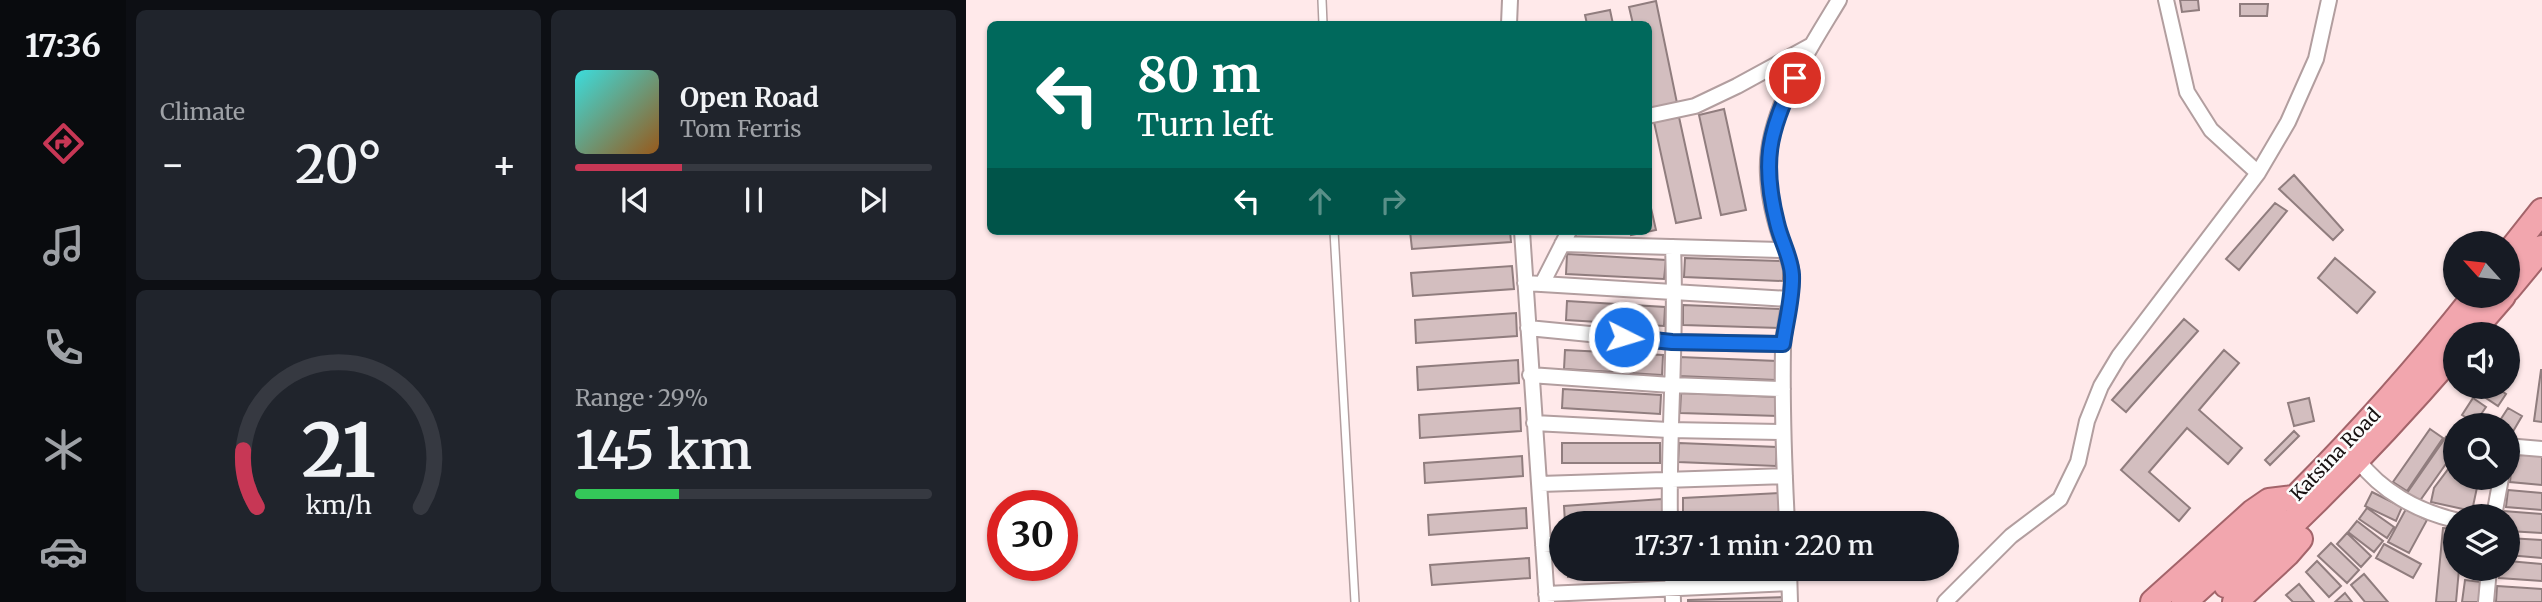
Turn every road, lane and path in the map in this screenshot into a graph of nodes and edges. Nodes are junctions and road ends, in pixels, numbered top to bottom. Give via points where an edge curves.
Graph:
1 (1322, 0) edge
2 (1510, 0) edge
3 (1839, 0) edge
4 (2166, 0) edge
5 (2329, 0) edge
6 (1323, 21) edge
7 (1509, 21) edge
8 (1812, 44) junction
9 (1652, 115) edge
10 (2258, 173) junction
11 (2542, 211) edge
12 (1335, 235) edge
13 (1522, 235) edge
14 (1566, 237) edge
15 (2520, 239) edge
16 (1673, 247) junction
17 (2542, 248) edge
18 (1784, 250) junction
19 (2520, 275) edge
20 (1525, 283) junction
21 (1542, 284) junction
22 (1675, 292) junction
23 (1789, 299) junction
24 (2466, 308) edge
25 (2492, 308) edge
26 (2480, 322) edge
27 (1528, 328) junction
28 (1672, 342) junction
29 (1783, 344) junction
30 (2443, 365) edge
31 (1530, 375) junction
32 (1671, 385) junction
33 (1783, 389) junction
34 (1534, 423) junction
35 (1669, 430) junction
36 (1783, 432) junction
37 (2520, 447) edge
38 (2542, 449) edge
39 (2358, 460) junction
40 (1785, 475) junction
41 (1669, 480) junction
42 (1540, 484) junction
43 (2305, 500) junction
44 (1670, 511) edge
45 (1786, 511) edge
46 (2443, 516) edge
47 (1543, 545) junction
48 (1549, 545) edge
49 (1758, 581) edge
50 (1789, 581) edge
51 (2487, 581) edge
52 (1673, 595) edge
53 (1546, 598) edge
54 (1354, 602) edge
55 (1790, 602) edge
56 (1945, 602) edge
57 (2153, 602) edge
58 (2184, 602) edge
59 (2208, 602) edge
60 (2235, 602) edge
61 (2486, 602) edge

1 - 6 lane
2 - 7 street
3 - 8 street
4 - 10 street via 2192,102 2211,130
5 - 10 street via 2316,59 2288,122
8 - 9 street via 1695,106
8 - 18 street via 1772,132 1768,175
10 - 56 street via 2119,356 2101,386 2078,462 2060,499 2011,536
11 - 15 highway
12 - 54 lane
13 - 20 street
14 - 16 street
14 - 21 street
16 - 18 street
16 - 22 street
17 - 19 highway
18 - 23 street via 1792,277
20 - 21 street
20 - 27 street
21 - 22 street
22 - 23 street
22 - 28 street
23 - 29 street
24 - 43 highway, Katsina Road
25 - 26 highway
27 - 28 street
27 - 31 street
28 - 29 street
28 - 32 street
29 - 33 street
30 - 39 highway, Katsina Road
31 - 32 street
31 - 34 street
32 - 33 street
32 - 35 street
33 - 36 street
34 - 35 street
34 - 42 street
35 - 36 street
35 - 41 street
36 - 40 street
37 - 38 street
39 - 43 highway, Katsina Road
39 - 46 street via 2386,490
40 - 41 street
40 - 45 street
41 - 42 street
41 - 44 street
42 - 47 street
43 - 57 highway via 2269,501
43 - 58 highway, Katsina Road via 2265,527
43 - 59 highway, Katsina Road via 2292,527
43 - 60 highway via 2304,534
47 - 48 street
47 - 53 street
49 - 52 street
50 - 55 street
51 - 61 street
52 - 53 street

